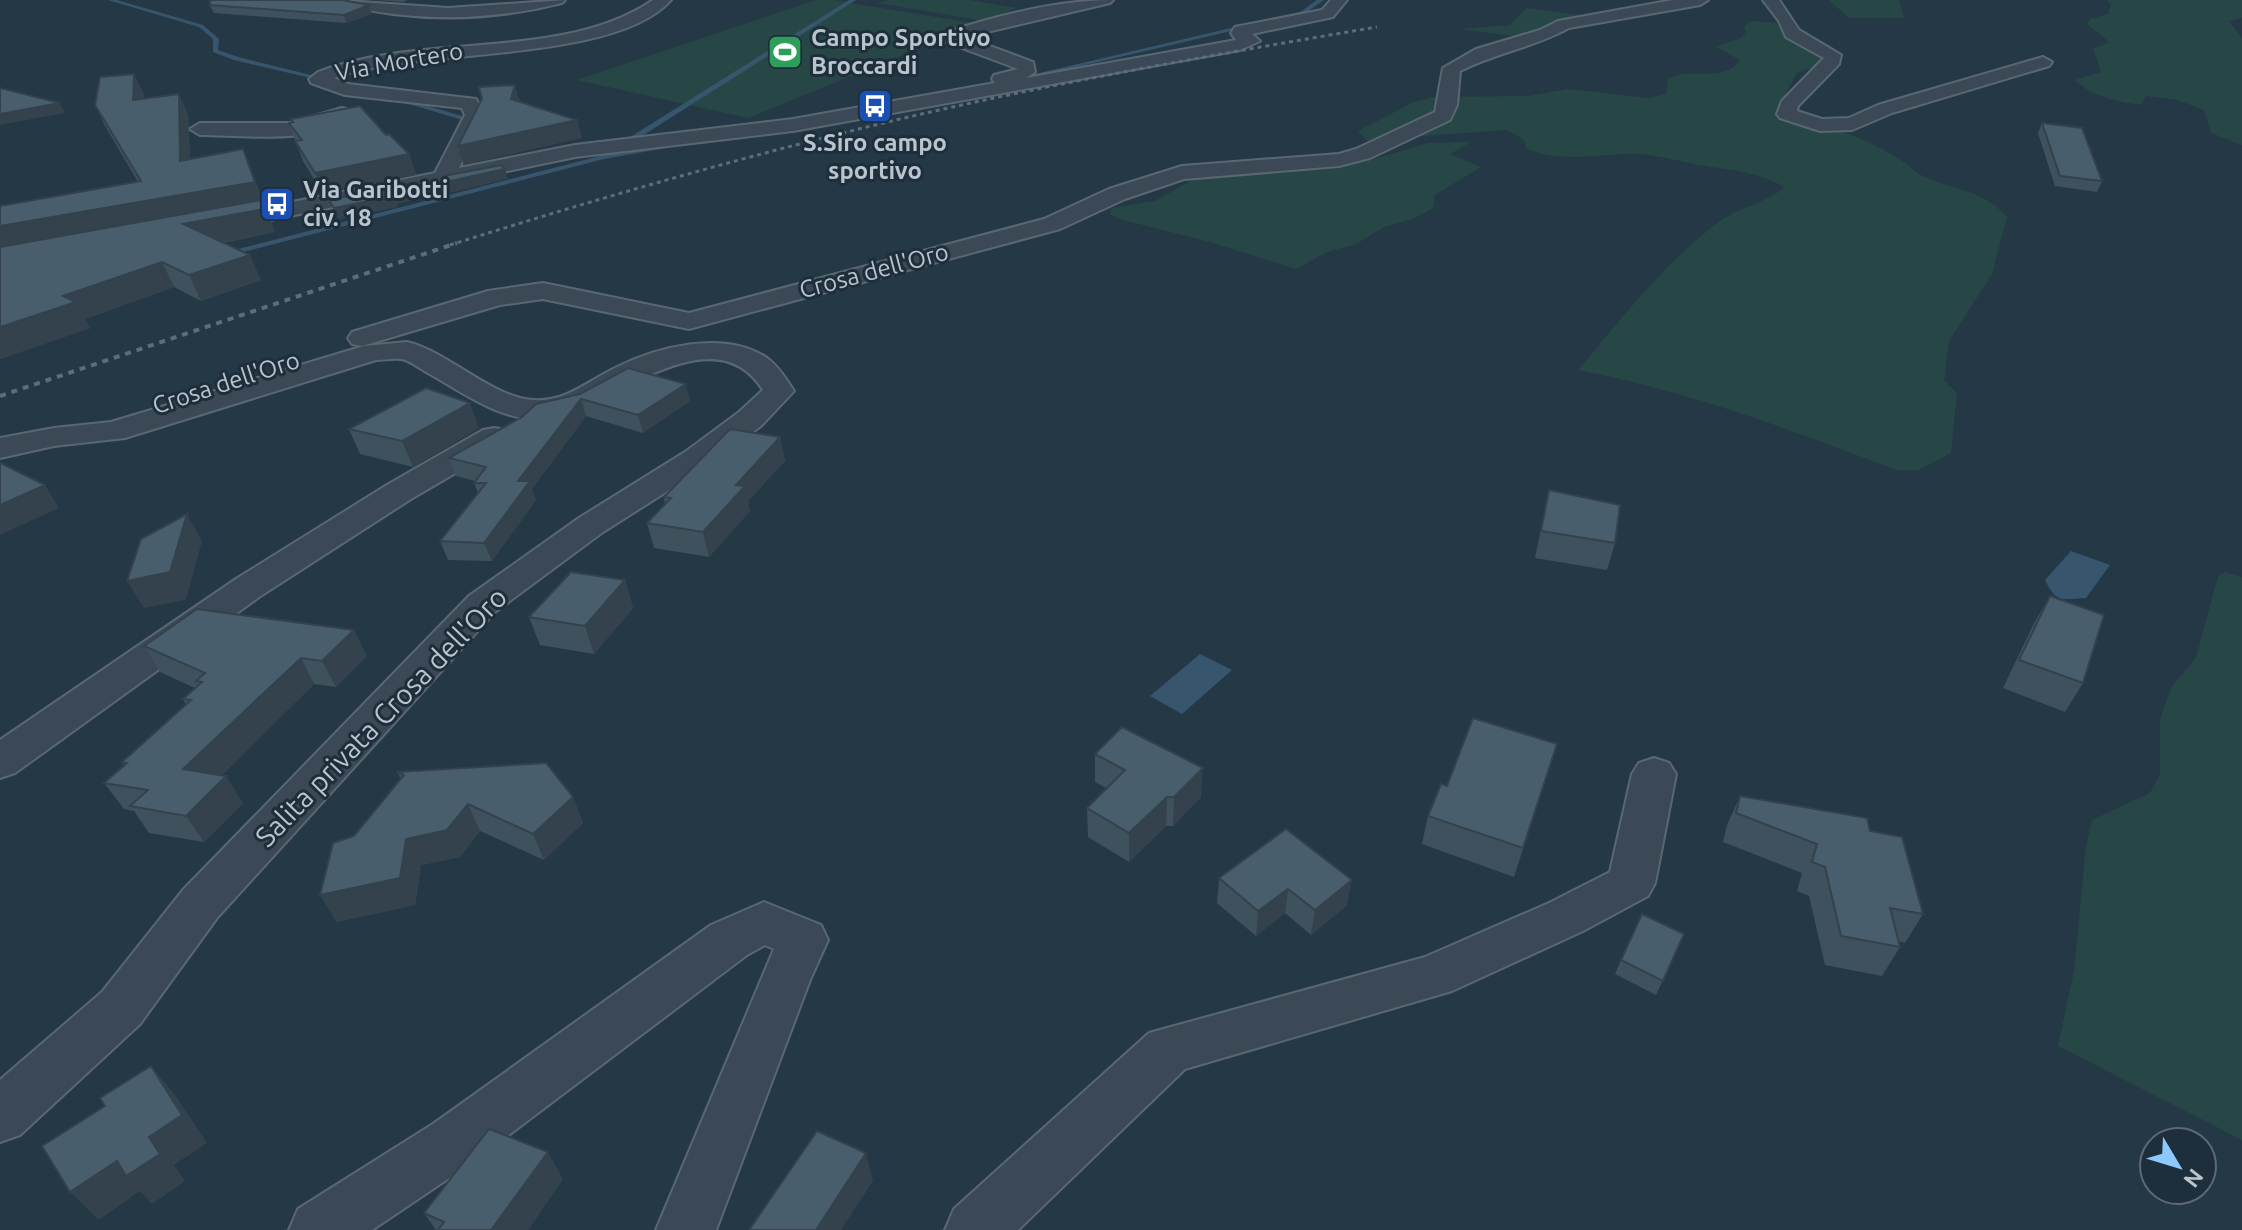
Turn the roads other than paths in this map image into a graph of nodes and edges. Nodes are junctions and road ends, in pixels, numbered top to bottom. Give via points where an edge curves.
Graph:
1 (340, 0) edge
2 (557, 0) edge
3 (663, 0) edge
4 (1105, 0) edge
5 (1339, 0) edge
6 (1700, 0) edge
7 (1771, 0) edge
8 (2043, 62) dead end
9 (321, 82) junction
10 (879, 112) junction
11 (200, 129) dead end
12 (443, 178) junction
13 (197, 228) edge
14 (532, 410) junction
15 (0, 432) edge
16 (0, 448) edge
17 (0, 762) edge
18 (1654, 774) dead end
19 (0, 1116) edge
20 (319, 1230) edge
21 (686, 1230) edge
22 (975, 1230) edge

1 - 2 street via 426,13 509,9
3 - 9 street, Via Mortero via 650,12 587,33 414,56 324,75
4 - 10 street via 953,36 1027,66 1026,72 899,101
5 - 10 street via 1327,14 1241,31 1251,41 1240,45
6 - 15 street, Crosa dell'Oro via 1579,20 1482,53 1452,68 1443,116 1363,154 1182,173 1117,194 1052,224 689,321 543,291 497,297 129,415
7 - 8 street via 1792,33 1832,55 1833,60 1789,105 1787,114 1806,123 1852,124 1885,109
9 - 11 street via 307,92 339,105 344,113 329,122 270,131
9 - 12 street, Via Mortero via 469,103 475,115
10 - 12 street via 575,151
12 - 13 street
14 - 16 street, Salita privata Crosa dell'Oro via 512,407 407,350 374,352 114,431
14 - 17 street, Salita privata Crosa dell'Oro via 249,587
14 - 19 street, Salita privata Crosa dell'Oro via 594,395 654,361 698,351 736,355 764,366 779,391 696,459 591,525 482,604 200,904 121,1008
18 - 22 street via 1631,883 1434,976 1168,1050
20 - 21 street via 453,1143 729,940 764,922 803,940

